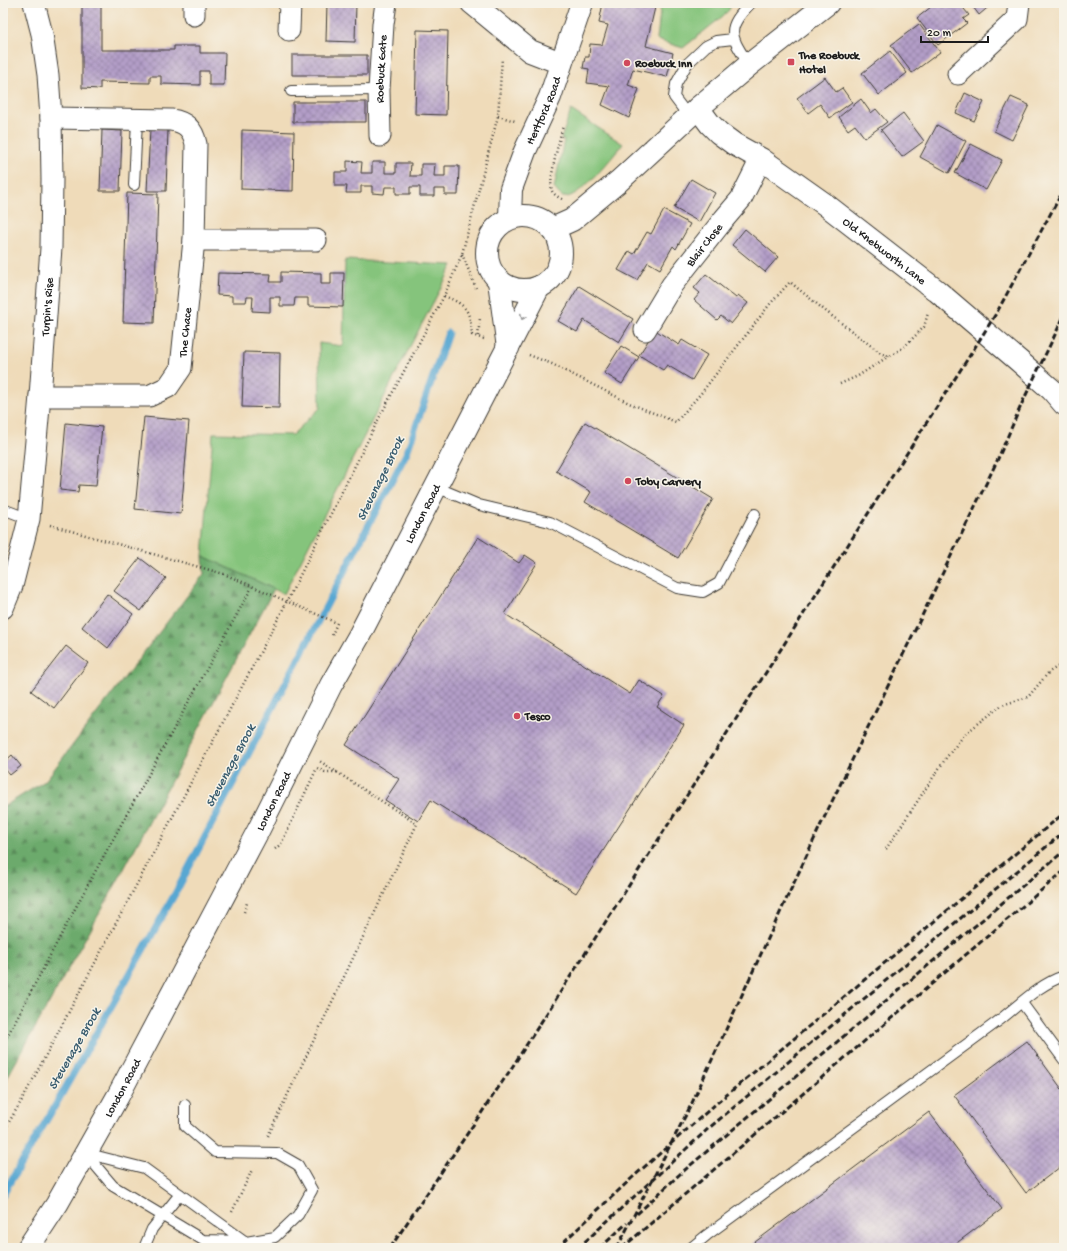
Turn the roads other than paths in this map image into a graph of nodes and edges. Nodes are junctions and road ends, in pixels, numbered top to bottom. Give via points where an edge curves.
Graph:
1 (34, 3) edge
2 (290, 3) edge
3 (386, 3) edge
4 (472, 3) edge
5 (582, 3) edge
6 (751, 3) edge
7 (828, 3) edge
8 (1019, 3) edge
9 (289, 30) dead end
10 (733, 39) junction
11 (561, 63) junction
12 (748, 65) junction
13 (958, 74) dead end
14 (380, 90) junction
15 (290, 91) dead end
16 (693, 113) junction
17 (51, 118) junction
18 (136, 120) junction
19 (380, 136) dead end
20 (761, 159) junction
21 (134, 185) dead end
22 (510, 218) junction
23 (552, 229) junction
24 (194, 240) junction
25 (316, 240) dead end
26 (499, 280) junction
27 (539, 287) junction
28 (645, 330) dead end
29 (517, 351) junction
30 (40, 396) junction
31 (1064, 404) edge
32 (436, 487) junction
33 (3, 509) edge
34 (755, 514) dead end
35 (29, 519) junction
36 (3, 608) edge
37 (1064, 976) edge
38 (1022, 1003) junction
39 (1064, 1060) edge
40 (185, 1105) dead end
41 (86, 1153) junction
42 (180, 1194) junction
43 (162, 1216) junction
44 (245, 1245) edge
45 (28, 1248) edge
46 (144, 1248) edge
47 (691, 1248) edge

1 - 17 street, Turpin's Rise via 42,34
2 - 9 street
3 - 14 street, Roebuck Gate
4 - 11 main road via 530,51
5 - 11 main road, Hertford Road
6 - 10 lane via 736,22
7 - 12 main road
8 - 13 street via 1017,19
10 - 12 lane
10 - 16 lane via 716,41 706,46 687,64 676,84 674,97
11 - 22 main road, Hertford Road via 550,97 525,150 511,189
12 - 16 main road
14 - 15 lane
14 - 19 street, Roebuck Gate
16 - 20 main road, Old Knebworth Lane via 734,144
16 - 23 main road via 572,220
17 - 18 street, The Chace
17 - 30 street, Turpin's Rise via 51,248
18 - 21 lane
18 - 24 street, The Chace via 180,121 187,125 195,136
20 - 28 street, Blair Close via 741,199 672,285
20 - 31 main road, Old Knebworth Lane via 826,205 937,291 1052,390
22 - 23 main road via 525,215 540,219
22 - 26 main road via 494,229 487,246 488,265
23 - 27 main road via 560,244 560,261 553,276
24 - 25 street
24 - 30 street, The Chace via 181,368 168,387 149,396
26 - 27 main road via 518,290
26 - 29 main road
27 -> 29 main road, London Road
29 - 32 main road, London Road
30 - 35 street, Turpin's Rise
32 - 34 lane via 479,505 550,522 677,588 703,592 719,583
32 - 41 main road, London Road via 331,685 259,829
33 - 35 lane
35 - 36 street, Turpin's Rise via 12,586
37 - 38 lane via 1055,979
38 - 39 lane
38 - 47 lane
40 - 44 lane via 185,1126 215,1152 278,1153 298,1165 312,1190 298,1214 275,1237
41 - 42 lane via 144,1168
41 - 43 lane via 113,1186
41 - 45 main road, London Road
42 - 43 lane
42 - 44 lane
43 - 44 lane via 203,1240
43 - 46 lane via 152,1229

